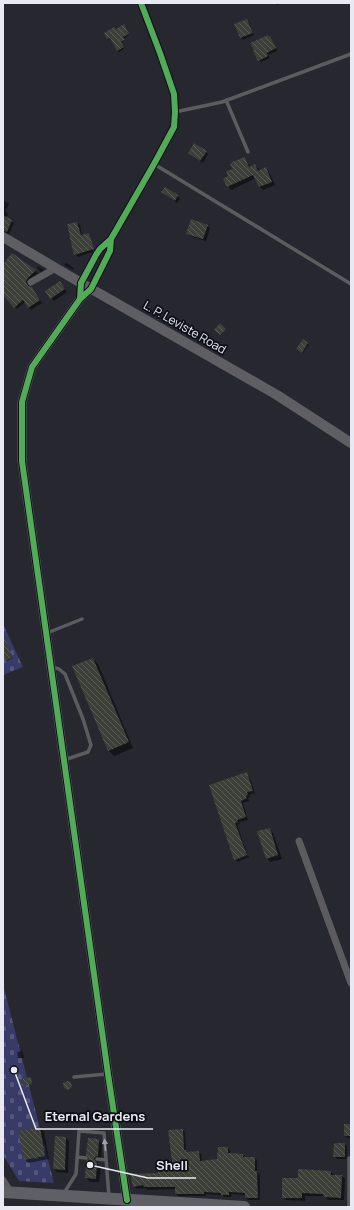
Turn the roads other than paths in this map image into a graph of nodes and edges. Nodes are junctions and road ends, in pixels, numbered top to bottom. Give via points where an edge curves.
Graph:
1 (141, 3) edge
2 (351, 54) edge
3 (226, 100) junction
4 (175, 112) junction
5 (248, 152) dead end
6 (154, 164) junction
7 (3, 237) edge
8 (111, 239) junction
9 (56, 268) junction
10 (30, 282) dead end
11 (81, 283) junction
12 (351, 284) edge
13 (91, 289) junction
14 (80, 299) junction
15 (351, 443) edge
16 (82, 619) dead end
17 (46, 634) junction
18 (50, 666) junction
19 (63, 760) junction
20 (299, 841) dead end
21 (351, 983) edge
22 (108, 1074) junction
23 (74, 1077) dead end
24 (77, 1157) junction
25 (86, 1158) dead end
26 (350, 1158) dead end
27 (97, 1159) dead end
28 (106, 1160) junction
29 (3, 1180) edge
30 (7, 1192) edge
31 (62, 1195) junction
32 (109, 1198) junction
33 (127, 1200) junction
34 (203, 1206) edge
35 (244, 1207) edge
36 (349, 1207) edge

1 - 4 street via 174,94
2 - 3 lane
3 - 4 lane
3 - 5 lane
4 - 6 street via 174,127
6 - 8 street
6 - 12 lane
7 - 9 main road, L. P. Leviste Road
8 - 11 street via 96,255
8 - 13 street via 110,251
9 - 10 street
9 - 11 main road, L. P. Leviste Road
11 - 13 main road, L. P. Leviste Road
11 - 14 street
13 - 14 street
13 - 15 main road, L. P. Leviste Road via 277,394
14 - 17 street via 32,367 22,402 22,461
16 - 17 lane
17 - 18 street
18 - 19 street
18 - 19 lane via 65,674 91,746 88,752
19 - 22 street
20 - 21 street
22 - 23 lane
22 - 33 street
24 - 25 lane
28 -> 24 lane via 104,1133 79,1131
24 - 31 lane via 76,1174
26 - 36 lane
27 - 28 lane
28 - 32 lane
29 - 30 street
30 - 31 highway
31 - 32 highway
32 - 33 highway
33 - 34 highway
34 - 35 highway

